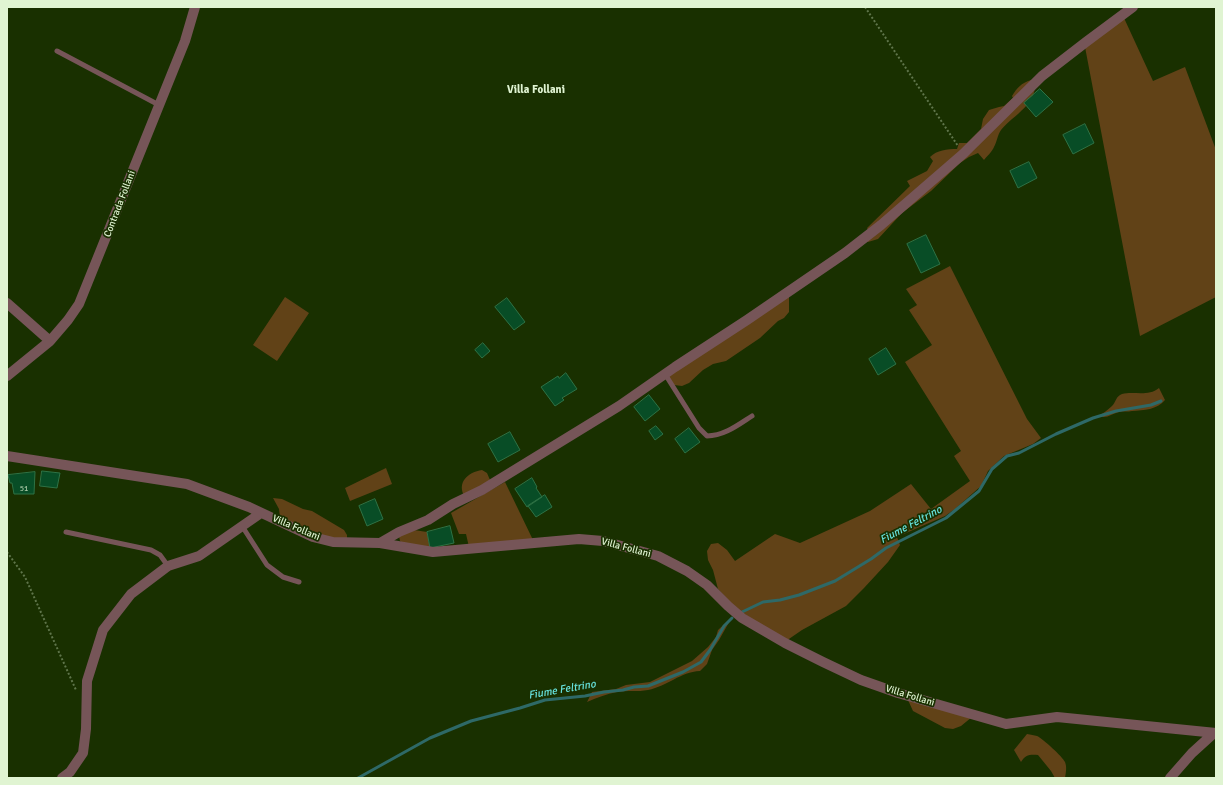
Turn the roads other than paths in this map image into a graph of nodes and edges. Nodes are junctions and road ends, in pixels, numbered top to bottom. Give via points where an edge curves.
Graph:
1 (195, 7) edge
2 (1133, 7) edge
3 (57, 51) dead end
4 (159, 105) junction
5 (7, 303) edge
6 (50, 341) junction
7 (665, 374) junction
8 (7, 376) edge
9 (752, 416) dead end
10 (7, 456) edge
11 (261, 513) junction
12 (242, 526) junction
13 (66, 532) dead end
14 (380, 543) junction
15 (168, 566) junction
16 (299, 582) dead end
17 (1215, 733) edge
18 (62, 778) edge
19 (1170, 778) edge

1 - 4 street, Contrada Follani
2 - 7 street via 1042,76 963,154 881,225 845,253
3 - 4 lane
4 - 6 street, Contrada Follani via 79,304
5 - 6 street
6 - 8 street, Contrada Follani
7 - 9 lane via 699,428 707,436 728,431
7 - 14 street via 619,406 482,490
10 - 11 street, Villa Follani via 187,484
11 - 12 street
11 - 14 street, Villa Follani via 313,537 333,542
12 - 15 street via 199,556
12 - 16 lane via 268,565 283,577
13 - 15 lane via 151,550 160,555
14 - 17 street, Villa Follani via 433,552 579,539 603,541 658,556 688,571 742,618 785,643 861,680 898,693 1006,724 1057,717
15 - 18 street via 131,594 103,630 87,681 83,753 70,772
17 - 19 street via 1192,753

